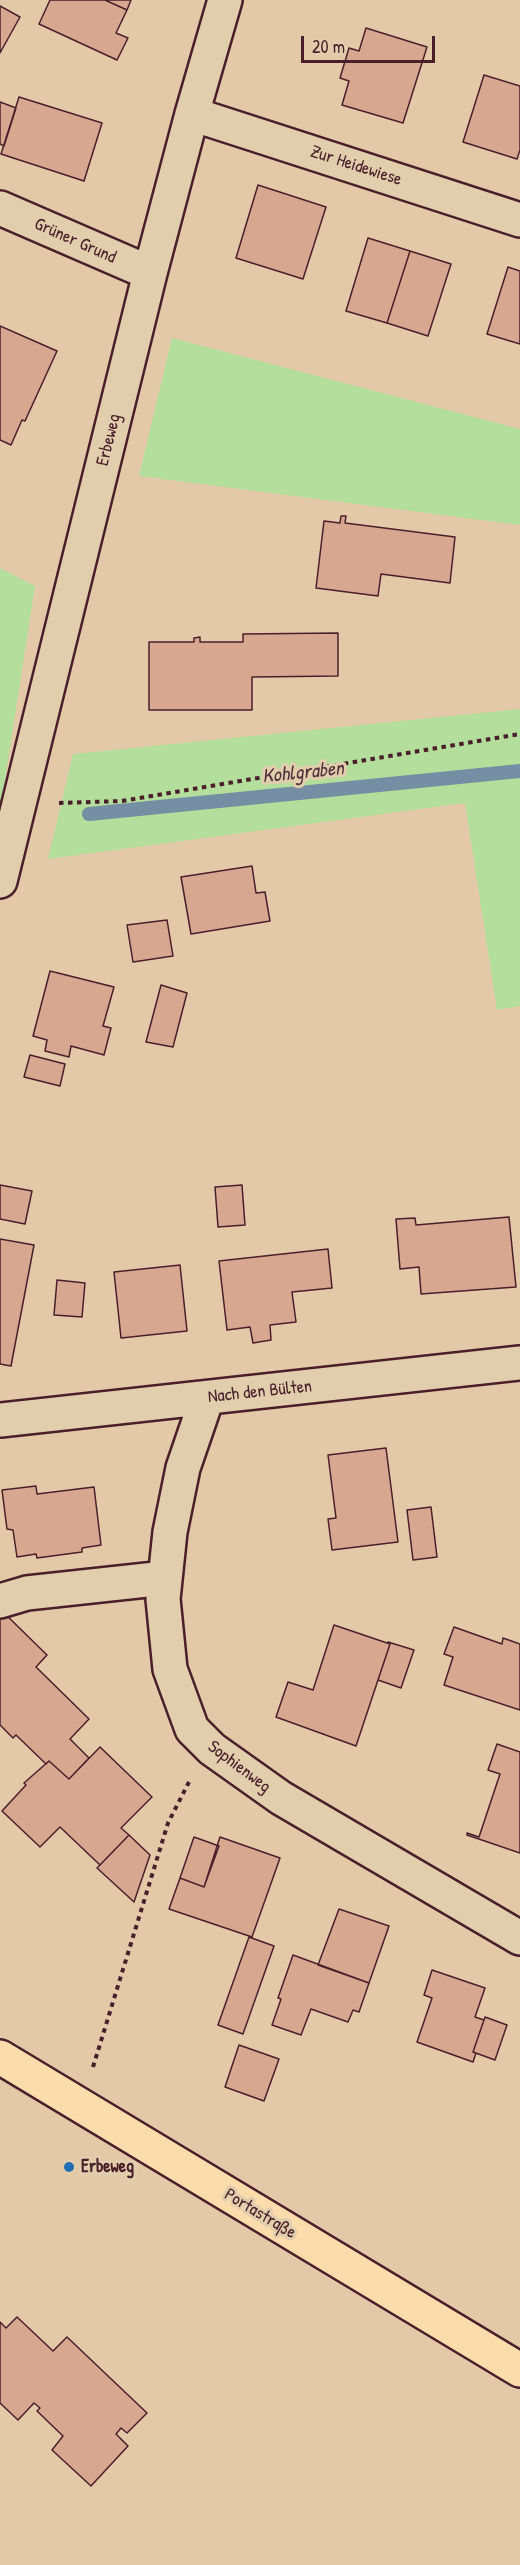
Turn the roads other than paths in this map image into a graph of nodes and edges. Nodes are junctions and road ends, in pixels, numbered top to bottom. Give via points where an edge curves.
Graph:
1 (225, 0) edge
2 (192, 114) junction
3 (0, 208) edge
4 (520, 220) edge
5 (150, 273) junction
6 (0, 881) edge
7 (520, 1363) edge
8 (207, 1398) junction
9 (0, 1420) edge
10 (165, 1578) junction
11 (0, 1601) edge
12 (520, 1938) edge
13 (0, 2057) edge
14 (520, 2370) edge

1 - 2 street, Erbeweg
2 - 4 street, Zur Heidewiese
2 - 5 street, Erbeweg
3 - 5 street, Grüner Grund
5 - 6 street, Erbeweg
7 - 8 street, Nach den Bülten
8 - 9 street, Nach den Bülten
8 - 10 street, Sophienweg via 183,1468
10 - 11 street via 27,1593
10 - 12 street, Sophienweg via 163,1599 170,1669 192,1729 212,1749 281,1798
13 - 14 main road, Portastraße

